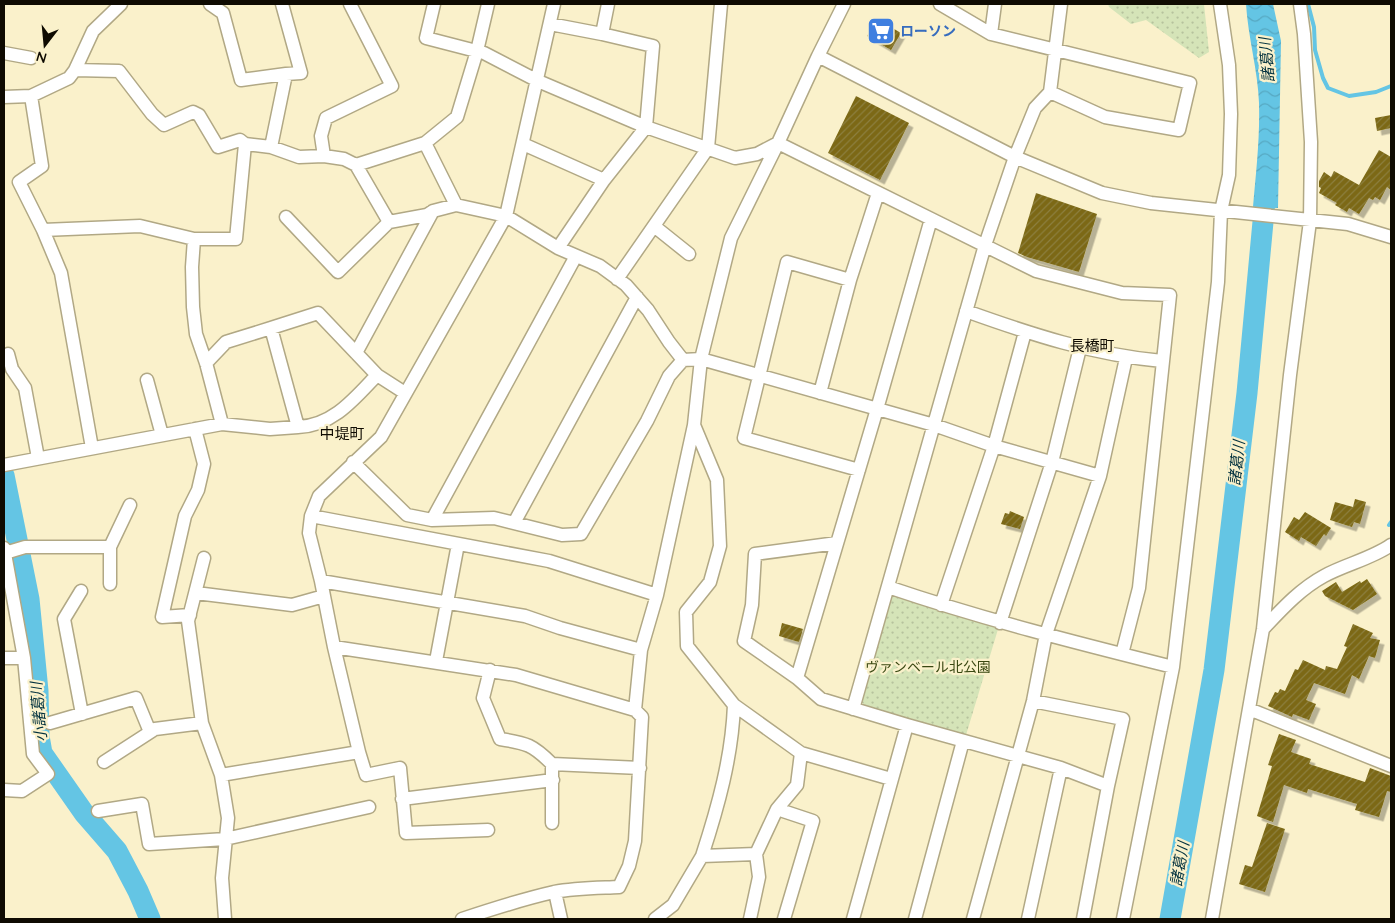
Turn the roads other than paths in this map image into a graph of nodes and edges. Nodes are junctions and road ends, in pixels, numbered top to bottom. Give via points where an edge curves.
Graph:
1 (121, 4) edge
2 (210, 4) edge
3 (282, 4) edge
4 (350, 4) edge
5 (434, 4) edge
6 (488, 4) edge
7 (554, 4) edge
8 (608, 4) edge
9 (721, 4) edge
10 (844, 4) edge
11 (940, 4) edge
12 (995, 4) edge
13 (1061, 4) edge
14 (1220, 4) edge
15 (1300, 4) edge
16 (550, 24) junction
17 (602, 34) junction
18 (991, 34) junction
19 (1056, 49) junction
20 (4, 52) edge
21 (477, 52) junction
22 (818, 56) junction
23 (32, 58) dead end
24 (75, 70) junction
25 (286, 74) junction
26 (538, 81) junction
27 (1050, 92) junction
28 (31, 96) junction
29 (4, 97) edge
30 (646, 127) junction
31 (424, 143) junction
32 (778, 143) junction
33 (246, 144) junction
34 (523, 144) junction
35 (271, 147) junction
36 (708, 148) junction
37 (324, 156) junction
38 (1015, 157) junction
39 (356, 165) junction
40 (604, 180) junction
41 (878, 193) junction
42 (456, 205) junction
43 (433, 211) junction
44 (1226, 212) junction
45 (506, 216) junction
46 (286, 217) dead end
47 (930, 219) junction
48 (1304, 220) junction
49 (388, 222) junction
50 (654, 226) junction
51 (43, 230) junction
52 (1391, 237) edge
53 (194, 239) junction
54 (985, 245) junction
55 (558, 248) junction
56 (689, 254) dead end
57 (576, 256) junction
58 (618, 279) junction
59 (850, 280) junction
60 (637, 297) junction
61 (966, 311) junction
62 (271, 328) junction
63 (1025, 332) junction
64 (1080, 348) junction
65 (356, 352) junction
66 (8, 354) dead end
67 (1126, 358) junction
68 (701, 359) junction
69 (683, 360) junction
70 (1162, 361) junction
71 (206, 363) junction
72 (377, 375) junction
73 (759, 376) junction
74 (147, 380) dead end
75 (405, 393) junction
76 (820, 393) junction
77 (877, 409) junction
78 (222, 424) junction
79 (694, 425) junction
80 (934, 425) junction
81 (298, 427) junction
82 (195, 429) junction
83 (162, 436) junction
84 (994, 446) junction
85 (92, 448) junction
86 (38, 458) junction
87 (353, 462) junction
88 (1052, 462) junction
89 (6, 464) edge
90 (859, 470) junction
91 (1100, 476) junction
92 (130, 505) dead end
93 (311, 516) junction
94 (432, 520) junction
95 (514, 523) junction
96 (837, 543) junction
97 (458, 544) junction
98 (1391, 545) edge
99 (110, 547) junction
100 (6, 551) edge
101 (204, 558) dead end
102 (322, 581) junction
103 (110, 584) dead end
104 (888, 587) junction
105 (81, 591) dead end
106 (196, 593) junction
107 (657, 595) junction
108 (324, 596) junction
109 (448, 603) junction
110 (941, 605) junction
111 (190, 615) junction
112 (1000, 623) junction
113 (1263, 628) junction
114 (1046, 634) junction
115 (334, 647) junction
116 (641, 650) junction
117 (1122, 654) junction
118 (4, 658) edge
119 (24, 658) junction
120 (436, 661) junction
121 (1173, 667) junction
122 (490, 670) junction
123 (797, 678) junction
124 (1034, 701) junction
125 (734, 705) junction
126 (853, 709) junction
127 (1249, 709) junction
128 (635, 710) junction
129 (82, 714) junction
130 (50, 723) dead end
131 (202, 723) junction
132 (907, 725) junction
133 (150, 732) junction
134 (963, 741) junction
135 (359, 752) junction
136 (801, 753) junction
137 (1018, 757) junction
138 (104, 762) dead end
139 (552, 764) junction
140 (1391, 766) edge
141 (640, 768) junction
142 (1061, 768) junction
143 (221, 776) junction
144 (891, 779) junction
145 (553, 780) junction
146 (1108, 786) junction
147 (4, 790) edge
148 (402, 799) junction
149 (369, 807) dead end
150 (778, 808) junction
151 (98, 811) dead end
152 (552, 823) dead end
153 (488, 830) dead end
154 (225, 839) junction
155 (756, 854) junction
156 (702, 856) junction
157 (555, 892) junction
158 (504, 905) junction
159 (225, 919) edge
160 (462, 919) edge
161 (496, 919) edge
162 (561, 919) edge
163 (656, 919) edge
164 (750, 919) edge
165 (784, 919) edge
166 (853, 919) edge
167 (915, 919) edge
168 (973, 919) edge
169 (1028, 919) edge
170 (1083, 919) edge
171 (1123, 919) edge
172 (1212, 919) edge

1 - 24 street via 93,31
2 - 25 street via 223,14 241,80
3 - 25 street via 301,73
4 - 37 street via 392,86 326,118 321,136
5 - 21 street via 426,38
6 - 21 street
7 - 16 street
8 - 17 street
9 - 36 street
10 - 22 street
11 - 18 street
12 - 18 street
13 - 19 street
14 - 44 street via 1229,65 1231,114
15 - 48 street via 1311,142
16 - 17 street
16 - 26 street
17 - 30 street via 653,46
18 - 19 street
19 - 27 street
19 - 27 street via 1190,83 1179,130 1105,117
20 - 23 street
21 - 26 street
21 - 31 street via 457,116
22 - 32 street
22 - 38 street
24 - 28 street via 69,78
24 - 33 street via 119,71 152,114 164,124 193,112 199,115 218,147 240,140
25 - 35 street
26 - 30 street
26 - 34 street
27 - 38 street via 1035,108
28 - 29 street
28 - 51 street via 42,166 19,182
30 - 36 street
30 - 40 street
31 - 39 street
31 - 42 street
32 - 36 street via 757,154 735,158
32 - 41 street
32 - 68 street via 732,238
33 - 35 street
33 - 53 street via 236,239
34 - 40 street
34 - 45 street
35 - 37 street via 299,157
36 - 50 street
37 - 39 street via 344,159
38 - 44 street via 1102,193
38 - 54 street
39 - 49 street
40 - 55 street
41 - 47 street
41 - 59 street
42 - 43 street
42 - 45 street
43 - 49 street
43 - 65 street
44 - 48 street
44 - 121 street
45 - 55 street
45 - 75 street
46 - 49 street via 338,272
47 - 54 street
47 - 77 street
48 - 52 street via 1348,224
48 - 113 street
50 - 56 street
50 - 58 street
51 - 53 street via 140,226
51 - 85 street via 61,273
53 - 71 street via 193,307 196,334
54 - 61 street
54 - 70 street via 1036,271 1122,293 1170,295
55 - 57 street
57 - 58 street via 600,266
57 - 94 street
58 - 60 street
59 - 73 street via 787,262
59 - 76 street
60 - 69 street
60 - 95 street
61 - 63 street
61 - 80 street
62 - 65 street via 318,313
62 - 71 street via 226,342
62 - 81 street
63 - 64 street
63 - 84 street
64 - 67 street
64 - 88 street
65 - 72 street
66 - 86 street via 12,369 25,388
67 - 70 street
67 - 91 street
68 - 69 street
68 - 73 street
68 - 79 street
69 - 95 street via 669,376 647,421 581,534 562,535
70 - 117 street via 1139,588
71 - 78 street
72 - 75 street
72 - 81 street via 343,411 310,426
73 - 76 street
73 - 90 street via 744,438
74 - 83 street
75 - 87 street via 381,437
76 - 77 street
77 - 80 street
77 - 90 street
78 - 81 street via 270,429
78 - 82 street
79 - 107 street
79 - 125 street via 717,480 720,546 710,582 686,612 687,646
80 - 84 street
80 - 104 street
82 - 83 street
82 - 111 street via 204,464 198,490 184,516 162,617
83 - 85 street
84 - 88 street
84 - 110 street
85 - 86 street
86 - 89 street
87 - 93 street via 319,496
87 - 94 street via 407,515
88 - 91 street
88 - 112 street
90 - 96 street
91 - 114 street
92 - 99 street
93 - 97 street
93 - 102 street via 309,533
94 - 95 street via 494,518
96 - 123 street
96 - 123 street via 755,554 752,605 744,641
97 - 107 street via 549,561
97 - 109 street
98 - 113 street via 1324,576 1284,606
99 - 100 street via 25,547
99 - 103 street
100 - 119 street
101 - 106 street
102 - 108 street
102 - 109 street
104 - 110 street
104 - 126 street
105 - 129 street via 64,619
106 - 108 street via 292,605
106 - 111 street
107 - 116 street
108 - 115 street
109 - 116 street via 525,616
109 - 120 street
110 - 112 street
111 - 131 street via 188,621
112 - 114 street
113 - 127 street
114 - 117 street
114 - 124 street
115 - 120 street
115 - 135 street
116 - 128 street
117 - 121 street
118 - 119 street
119 - 147 street via 33,754 48,774 22,791
120 - 122 street
121 - 171 street
122 - 128 street
122 - 139 street via 483,698 500,739 538,749
123 - 126 street via 822,699
124 - 137 street
124 - 146 street via 1123,719
125 - 136 street
125 - 156 street via 733,733 724,782
126 - 132 street
127 - 140 street
127 - 172 street
128 - 141 street via 642,717
129 - 130 street
129 - 133 street via 136,698
131 - 133 street
131 - 143 street
132 - 134 street
132 - 144 street
133 - 138 street
134 - 137 street
134 - 167 street
135 - 143 street
135 - 148 street via 366,774 400,768
136 - 144 street
136 - 150 street via 797,785
137 - 142 street
137 - 168 street
139 - 141 street
139 - 145 street
141 - 157 street via 635,841 629,866 619,887
142 - 146 street
142 - 169 street
143 - 154 street via 228,818
144 - 166 street
145 - 148 street
145 - 152 street
146 - 170 street
148 - 153 street via 406,833
149 - 154 street
150 - 155 street
150 - 165 street via 812,820
151 - 154 street via 142,804 148,844
154 - 159 street via 222,878
155 - 156 street
155 - 164 street via 759,877
156 - 163 street via 672,905
157 - 158 street
157 - 162 street
158 - 160 street
158 - 161 street

